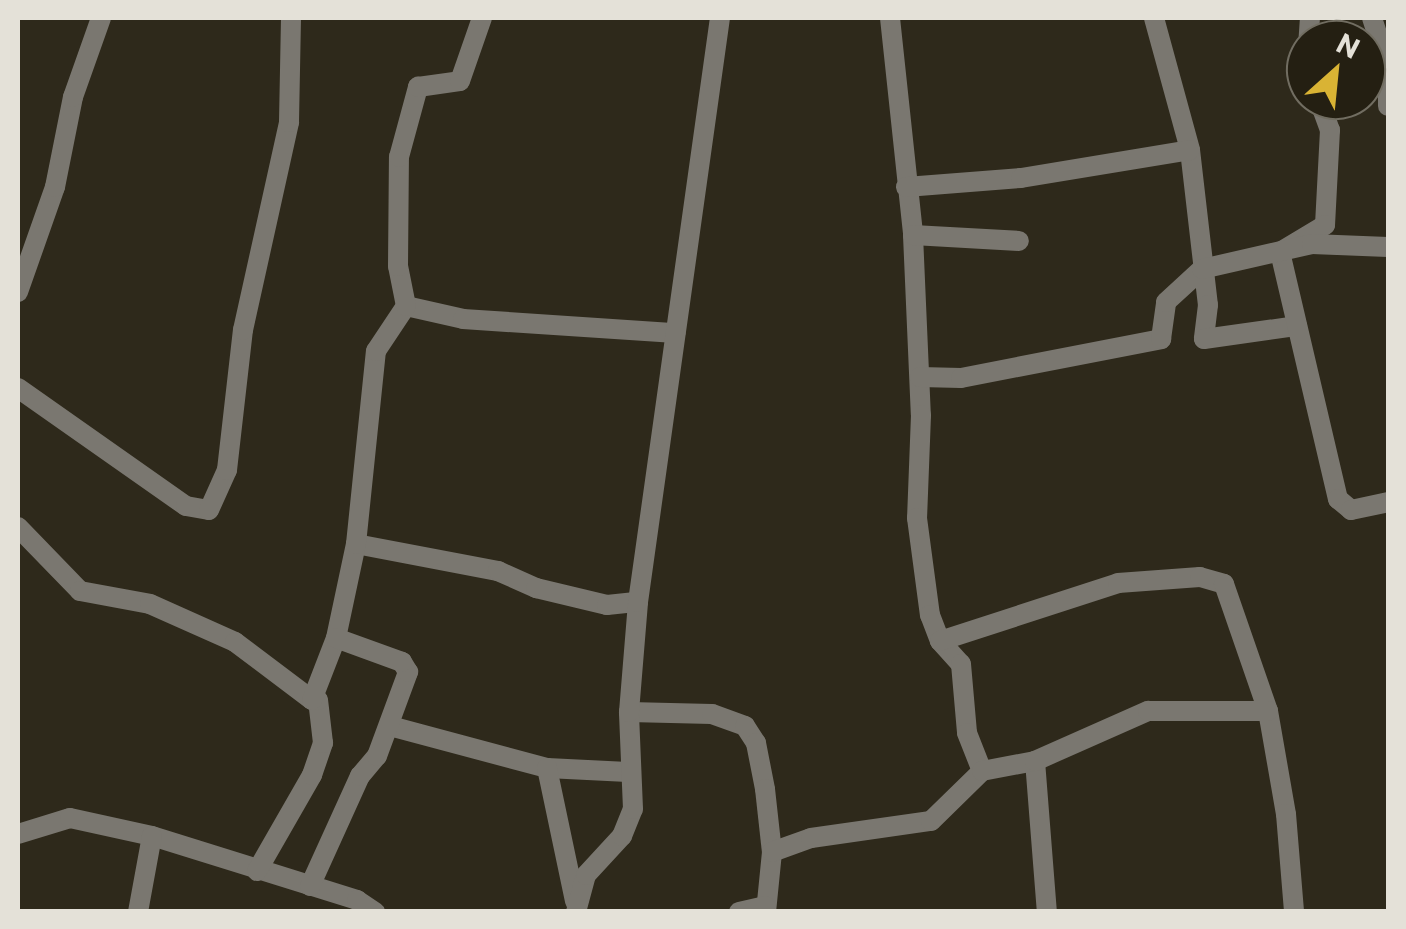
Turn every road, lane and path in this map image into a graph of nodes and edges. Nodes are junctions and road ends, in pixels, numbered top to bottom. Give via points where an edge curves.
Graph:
1 (101, 18) edge
2 (291, 18) edge
3 (482, 18) edge
4 (720, 18) edge
5 (890, 18) edge
6 (1154, 18) edge
7 (1372, 18) edge
8 (1388, 67) edge
9 (1388, 80) edge
10 (1388, 106) edge
11 (1327, 120) edge
12 (1190, 150) junction
13 (906, 187) junction
14 (913, 235) junction
15 (1019, 241) dead end
16 (1388, 247) edge
17 (1280, 252) junction
18 (1202, 269) junction
19 (18, 292) edge
20 (406, 306) junction
21 (1297, 326) junction
22 (676, 333) junction
23 (920, 377) junction
24 (18, 388) edge
25 (1388, 502) edge
26 (18, 528) edge
27 (356, 544) junction
28 (638, 602) junction
29 (336, 638) junction
30 (940, 641) junction
31 (312, 700) junction
32 (1268, 711) junction
33 (629, 712) junction
34 (390, 726) junction
35 (1035, 761) junction
36 (547, 768) junction
37 (628, 772) junction
38 (982, 772) junction
39 (18, 834) edge
40 (152, 836) junction
41 (772, 852) junction
42 (257, 870) junction
43 (310, 886) junction
44 (575, 906) edge
45 (766, 909) edge
46 (138, 912) edge
47 (374, 912) edge
48 (738, 912) edge
49 (1048, 912) edge
50 (1294, 912) edge

1 - 19 street
2 - 24 street via 289,122 243,330 227,470 209,510 186,506
3 - 20 street via 460,81 418,86 398,158 398,266
4 - 22 street
5 - 13 street
6 - 12 street
7 - 8 street
9 - 10 street
11 - 17 street via 1325,225
12 - 13 street via 1021,178
12 - 18 street
13 - 14 street
14 - 15 street
14 - 23 street
16 - 17 street via 1312,244
17 - 18 street
17 - 21 street
18 - 21 street via 1204,339
18 - 23 street via 1166,302 1161,338 961,378
20 - 22 street via 462,319
20 - 27 street via 376,351
21 - 25 street via 1338,498 1351,510
22 - 28 street
23 - 30 street via 917,518
26 - 31 street via 80,591 150,604 235,642
27 - 28 street via 498,571 536,588 607,604
27 - 29 street
28 - 33 street
29 - 31 street
29 - 34 street via 402,662 408,672
30 - 32 street via 1118,583 1200,577 1224,584 1232,598
30 - 38 street via 961,664 967,733
31 - 42 street via 318,700 318,759
32 - 35 street via 1148,710
32 - 50 street
33 - 37 street
33 - 41 street via 712,714 745,726 756,743
34 - 36 street
34 - 43 street
35 - 38 street
35 - 49 street
36 - 37 street
36 - 44 street
37 - 44 street via 633,808 622,836 586,875
38 - 41 street via 931,822 812,838
39 - 40 street via 70,818
40 - 42 street
40 - 46 street
41 - 45 street
42 - 43 street
43 - 47 street
45 - 48 street

